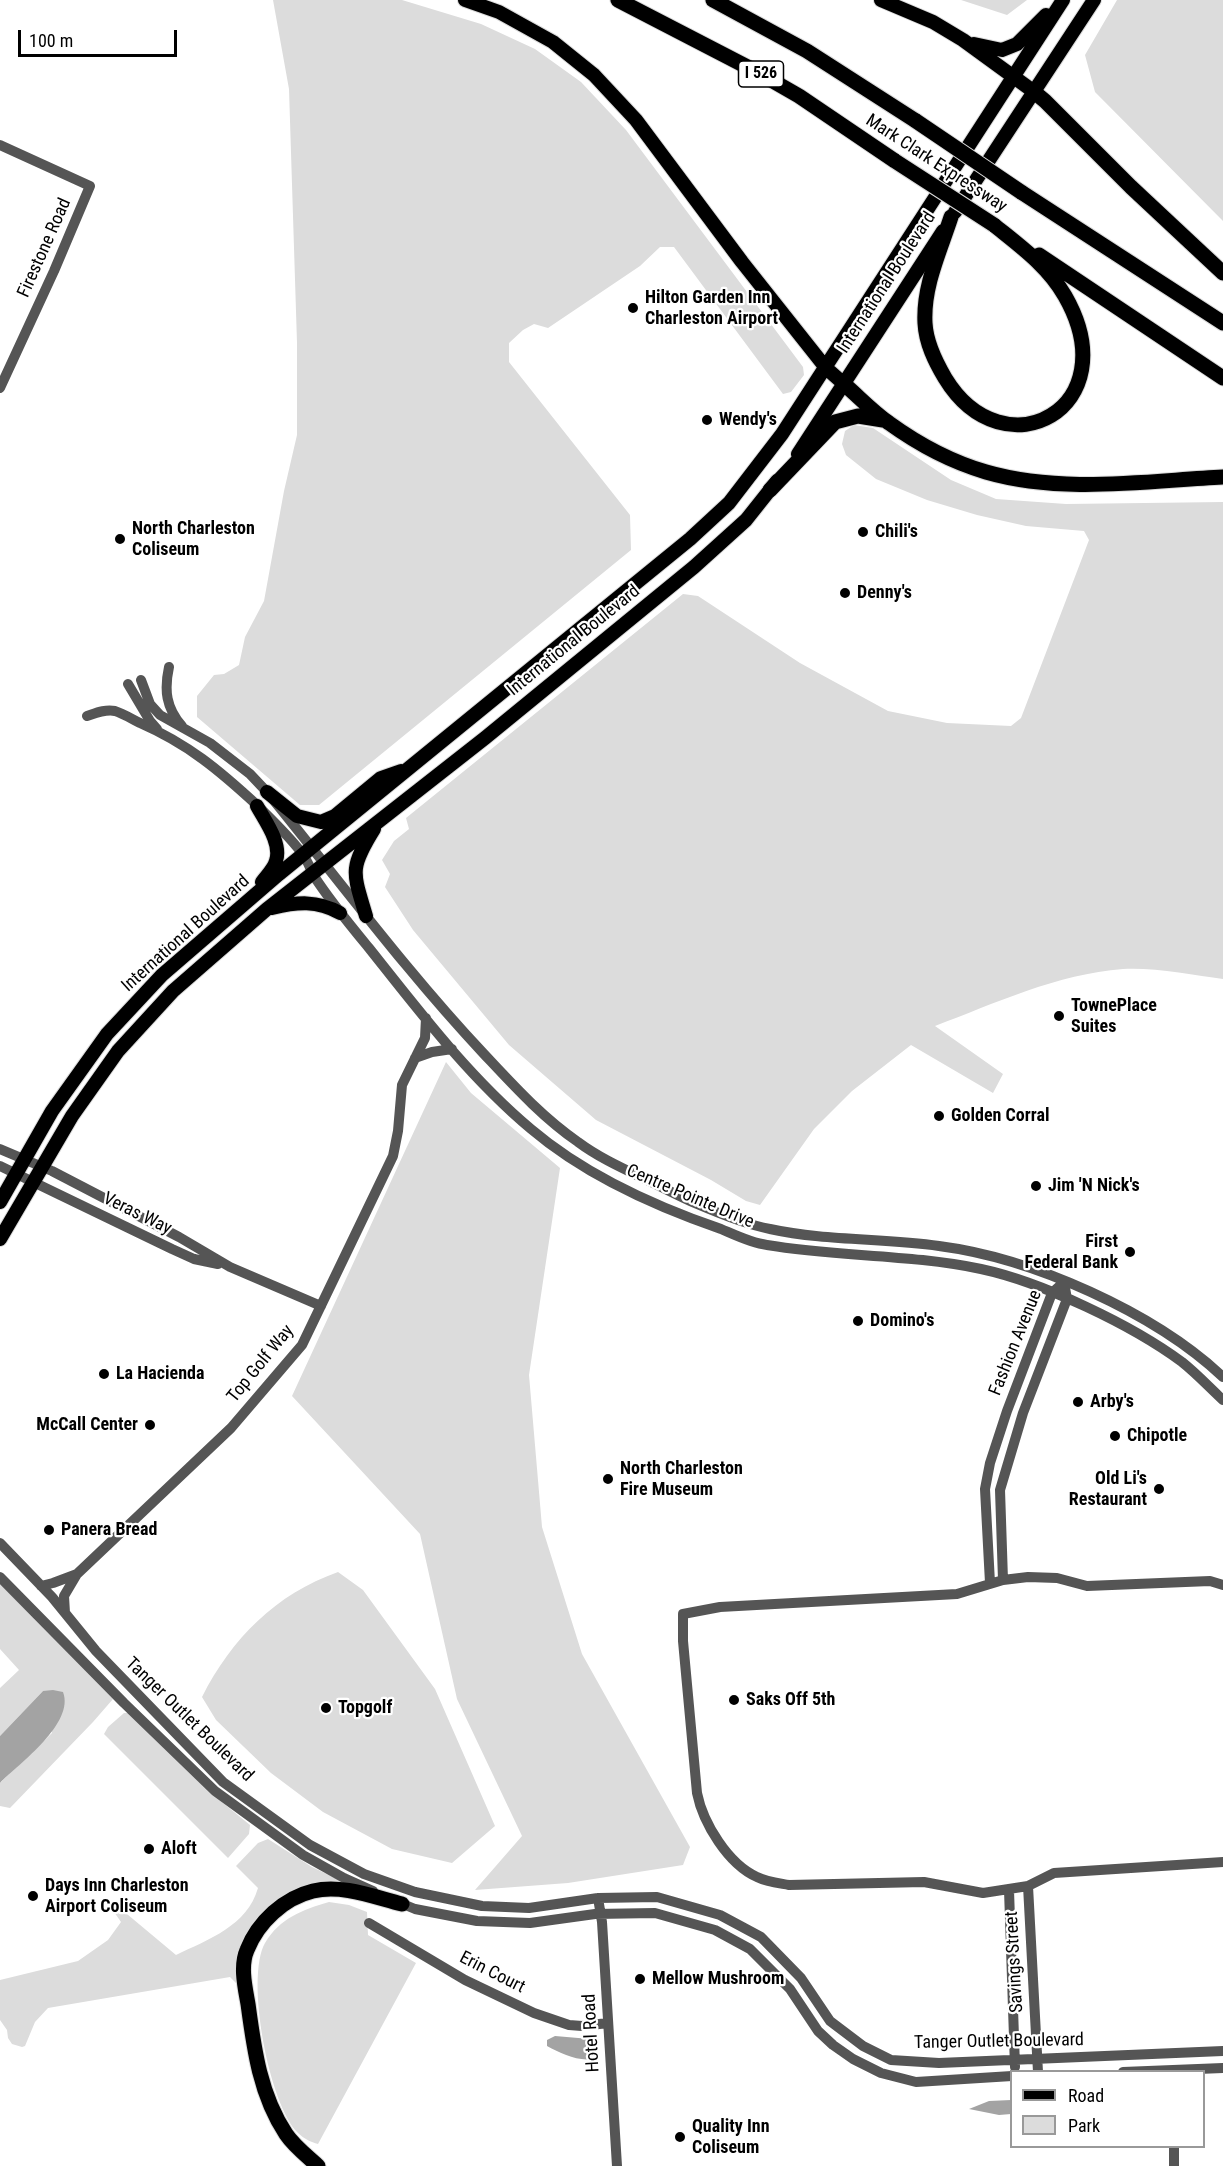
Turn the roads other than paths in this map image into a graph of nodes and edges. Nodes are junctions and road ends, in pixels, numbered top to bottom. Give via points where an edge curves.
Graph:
1 (465, 0) edge
2 (618, 0) edge
3 (713, 0) edge
4 (881, 0) edge
5 (1061, 0) edge
6 (1094, 0) edge
7 (963, 40) junction
8 (1015, 76) junction
9 (1033, 91) junction
10 (0, 145) edge
11 (951, 217) junction
12 (994, 225) junction
13 (1223, 273) edge
14 (1223, 323) edge
15 (826, 368) junction
16 (1223, 378) edge
17 (844, 384) junction
18 (0, 387) edge
19 (886, 422) junction
20 (1223, 477) edge
21 (770, 490) junction
22 (169, 667) dead end
23 (141, 680) dead end
24 (128, 684) dead end
25 (87, 716) dead end
26 (184, 729) junction
27 (160, 732) junction
28 (409, 769) junction
29 (267, 792) junction
30 (257, 806) junction
31 (378, 822) junction
32 (308, 852) junction
33 (325, 864) junction
34 (313, 874) junction
35 (249, 899) junction
36 (267, 909) junction
37 (340, 913) junction
38 (366, 916) junction
39 (426, 1018) junction
40 (452, 1049) junction
41 (416, 1058) junction
42 (0, 1149) edge
43 (24, 1160) junction
44 (0, 1166) edge
45 (42, 1168) junction
46 (16, 1173) junction
47 (34, 1182) junction
48 (0, 1202) edge
49 (0, 1239) edge
50 (230, 1267) junction
51 (1064, 1281) junction
52 (1052, 1293) junction
53 (1067, 1299) junction
54 (321, 1306) junction
55 (1223, 1377) edge
56 (1223, 1400) edge
57 (0, 1543) edge
58 (77, 1574) junction
59 (0, 1577) edge
60 (1003, 1580) junction
61 (990, 1583) junction
62 (1223, 1585) edge
63 (41, 1586) junction
64 (65, 1613) junction
65 (1223, 1862) edge
66 (1028, 1886) junction
67 (1009, 1890) junction
68 (598, 1898) junction
69 (402, 1904) junction
70 (602, 1914) junction
71 (369, 1923) dead end
72 (608, 2023) junction
73 (1223, 2051) edge
74 (1170, 2054) junction
75 (1037, 2059) junction
76 (1015, 2060) junction
77 (1223, 2067) edge
78 (1016, 2070) edge
79 (1038, 2070) edge
80 (1171, 2070) edge
81 (1184, 2070) edge
82 (1010, 2076) edge
83 (1174, 2148) edge
84 (318, 2166) edge
85 (617, 2166) edge
86 (1174, 2166) edge

1 - 15 main road via 499,12 553,42 594,75 636,120
2 - 12 highway, Mark Clark Expressway / I 526, bridge via 799,96
3 - 14 highway, Mark Clark Expressway / I 526, bridge via 807,51
4 - 7 main road via 933,22
5 - 7 main road via 1017,44 1002,50
5 - 8 main road, International Boulevard
6 - 9 main road, International Boulevard
7 - 8 main road
8 - 9 main road
8 - 15 main road, International Boulevard
9 - 11 main road, International Boulevard
9 - 13 highway
10 - 18 street, Firestone Road via 90,186
11 - 12 highway via 927,292 925,322 934,359 956,394 981,414 1006,424 1029,424 1052,415 1071,398 1081,377 1082,336 1071,308 1052,278
11 - 17 main road, International Boulevard
12 - 16 highway, Mark Clark Expressway / I 526
15 - 17 main road
15 - 28 main road, International Boulevard via 729,503
17 - 19 highway
17 - 21 main road, International Boulevard
19 - 20 highway via 960,463 1028,481 1057,484
19 - 21 highway via 858,416 835,422
21 - 31 main road, International Boulevard via 714,550
22 - 26 street via 165,684 168,703
23 - 26 street via 150,704
24 - 27 street
25 - 27 street via 116,711
26 - 29 street via 231,757
27 - 30 street via 213,765
28 - 29 main road via 381,778 335,816 321,822 297,816
28 - 32 main road, International Boulevard
29 - 32 street
30 - 32 street
30 - 35 main road via 278,851 272,869
31 - 33 main road, International Boulevard
31 - 38 main road via 355,866
32 - 33 street, Centre Pointe Drive
32 - 34 street, Centre Pointe Drive
32 - 35 main road, International Boulevard
33 - 34 main road, International Boulevard
33 - 38 street, Centre Pointe Drive
34 - 36 main road, International Boulevard
34 - 37 street, Centre Pointe Drive
35 - 43 main road, International Boulevard via 162,975 107,1034 52,1111
36 - 37 main road via 306,902
36 - 45 main road, International Boulevard via 173,990 118,1051 72,1116
37 - 39 street, Centre Pointe Drive
38 - 51 street, Centre Pointe Drive via 414,976 510,1082 581,1145 621,1167 698,1204 767,1229 939,1246 1028,1266
39 - 40 street, Centre Pointe Drive
39 - 41 street, Top Golf Way via 425,1038
40 - 41 street
40 - 52 street, Centre Pointe Drive via 495,1096 572,1160 694,1220 764,1245 940,1262 984,1270
41 - 54 street, Top Golf Way via 402,1085 393,1156
42 - 43 street, Veras Way
43 - 45 street, Veras Way
43 - 46 main road, International Boulevard
44 - 46 street, Veras Way
45 - 47 main road, International Boulevard
45 - 50 street, Veras Way
46 - 47 street, Veras Way
46 - 48 main road, International Boulevard
47 - 49 main road, International Boulevard
47 - 50 street, Veras Way via 194,1259
50 - 54 street, Veras Way
51 - 52 street, Fashion Avenue
51 - 53 street, Fashion Avenue
51 - 55 street, Centre Pointe Drive via 1149,1323
52 - 53 street, Centre Pointe Drive
52 - 61 street, Fashion Avenue via 990,1463 985,1490
53 - 56 street, Centre Pointe Drive via 1141,1336 1182,1362
53 - 60 street, Fashion Avenue via 1023,1413 1000,1490
54 - 58 street, Top Golf Way via 302,1345 231,1428
57 - 63 street, Tanger Outlet Boulevard
58 - 63 street, Top Golf Way
58 - 64 street, Top Golf Way via 64,1596
59 - 69 street, Tanger Outlet Boulevard via 215,1791 303,1855
60 - 61 street
60 - 62 street via 1028,1576 1087,1586 1210,1581
61 - 67 street via 957,1594 720,1607 684,1614 683,1641 700,1809 710,1831 742,1868 757,1877 789,1885 924,1882 983,1893
63 - 64 street, Tanger Outlet Boulevard
64 - 68 street, Tanger Outlet Boulevard via 96,1652 223,1782 310,1845 364,1874 415,1892 482,1906 529,1908
65 - 66 street via 1054,1873
66 - 67 street
66 - 75 street, Savings Street
67 - 76 street, Savings Street
68 - 70 street, Hotel Road
68 - 76 street, Tanger Outlet Boulevard via 657,1897 720,1915 751,1932 801,1978 830,2021 863,2046 891,2060
69 - 70 street, Tanger Outlet Boulevard via 477,1921 531,1923
69 - 84 highway via 353,1891 312,1892 279,1907 260,1927 246,1951 244,1975 256,2064 269,2103 286,2135
70 - 72 street, Hotel Road
70 - 82 street, Tanger Outlet Boulevard via 655,1913 715,1930 743,1945 790,1989 818,2031 833,2045 886,2075 916,2082
71 - 72 street, Erin Court via 465,1980 534,2013 569,2025
72 - 85 street, Hotel Road
73 - 74 street, Tanger Outlet Boulevard
74 - 75 street, Tanger Outlet Boulevard
74 - 80 street
75 - 76 street, Tanger Outlet Boulevard
75 - 79 street, Savings Street
76 - 78 street, Savings Street
77 - 81 street
83 - 86 street

